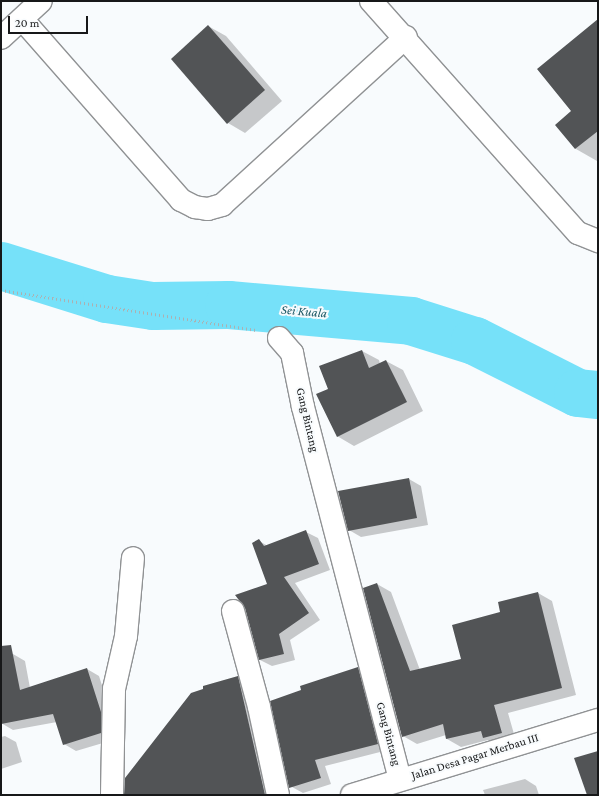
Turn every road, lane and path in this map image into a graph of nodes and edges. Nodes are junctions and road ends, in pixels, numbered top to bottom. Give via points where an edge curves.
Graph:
1 (40, 1) edge
2 (371, 1) edge
3 (22, 18) junction
4 (406, 37) junction
5 (1, 38) edge
6 (598, 241) edge
7 (1, 290) edge
8 (279, 338) joint
9 (133, 558) dead end
10 (233, 611) dead end
11 (598, 720) edge
12 (400, 780) junction
13 (112, 795) edge
14 (278, 795) edge
15 (352, 795) edge

1 - 3 street
2 - 4 street
3 - 4 street via 181,200 195,207 208,209 222,205
3 - 5 street
4 - 6 street via 578,233
7 - 8 path via 253,328
8 - 12 street, Gang Bintang via 292,353 303,407
9 - 13 street via 126,636 114,689
10 - 14 street via 259,707
11 - 12 street, Jalan Desa Pagar Merbau III
12 - 15 street, Jalan Desa Pagar Merbau III

